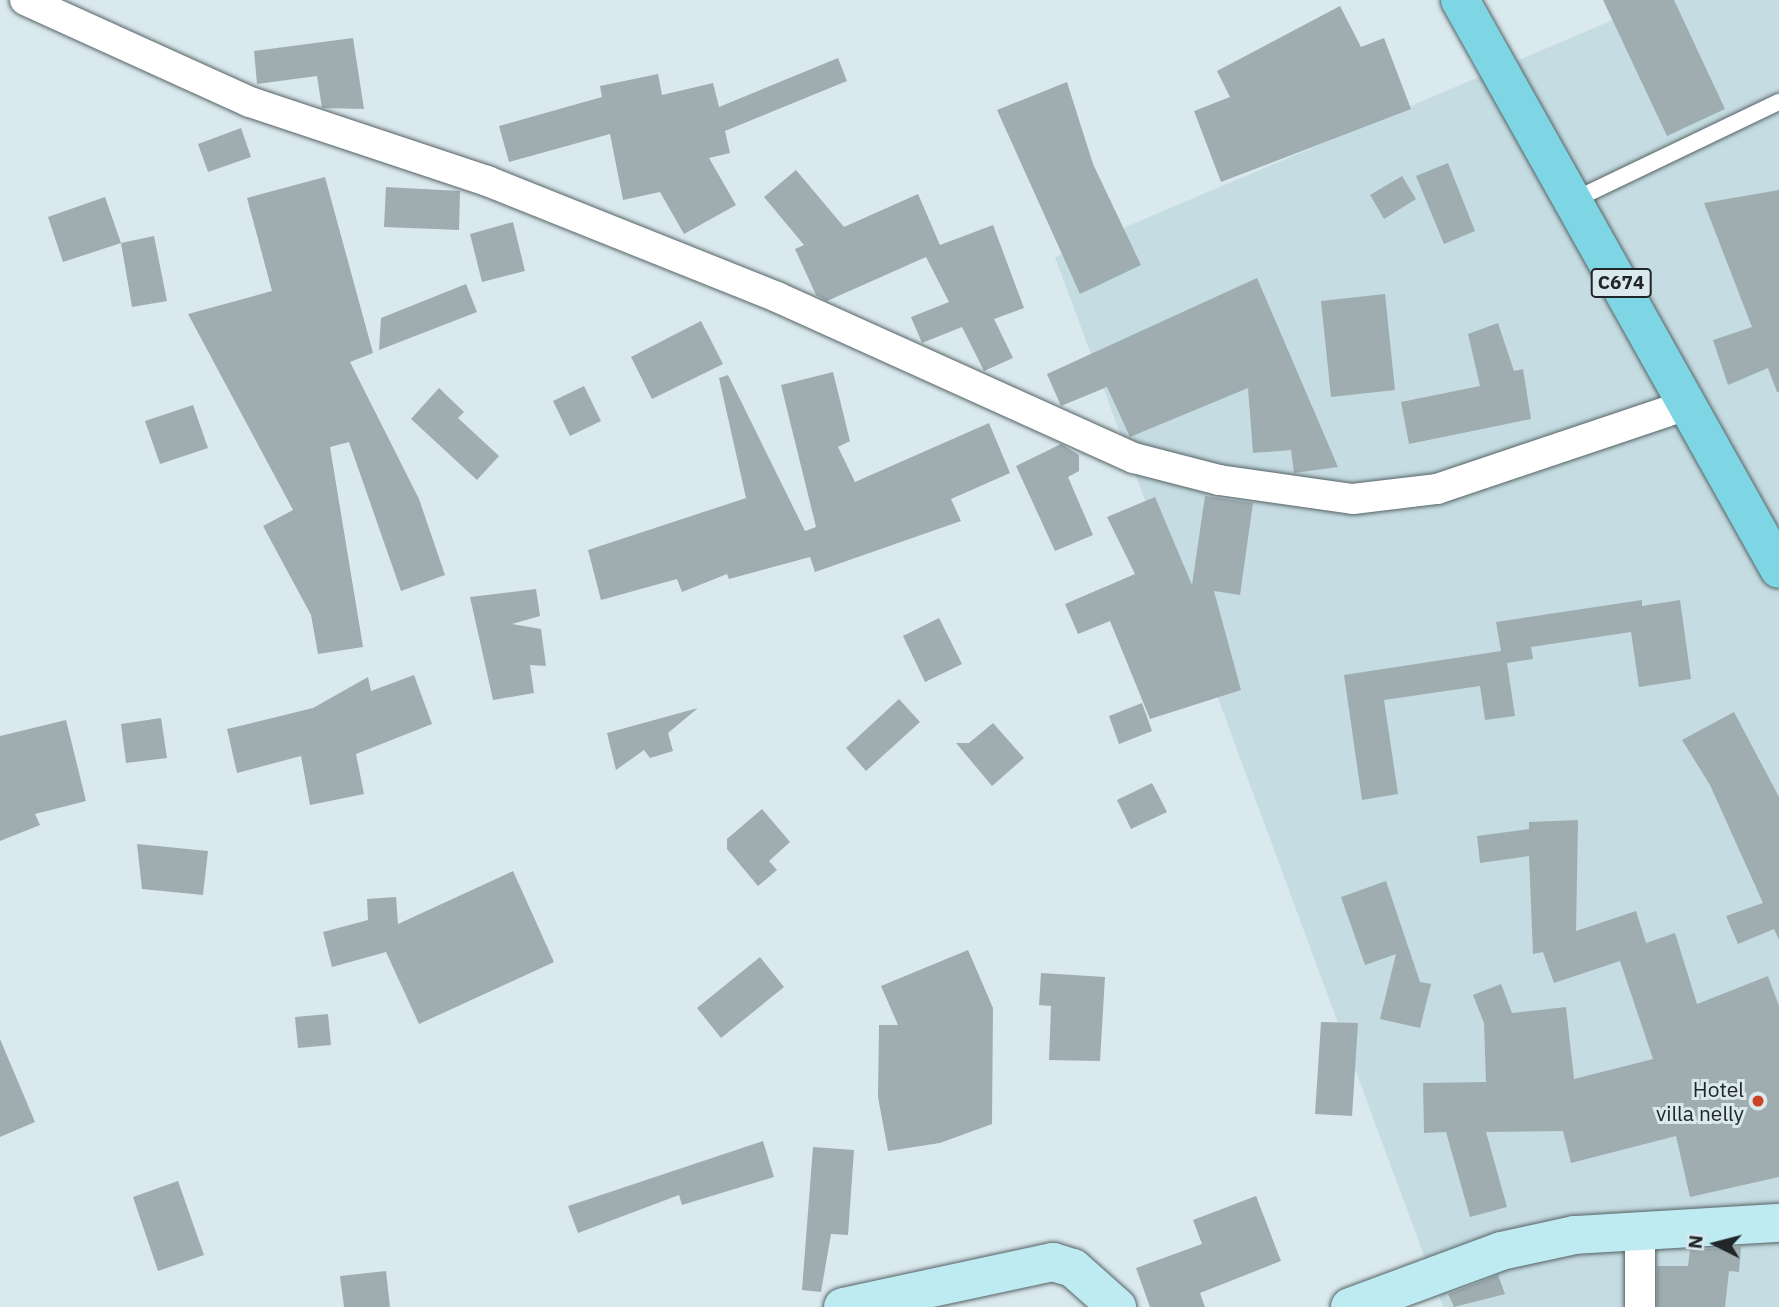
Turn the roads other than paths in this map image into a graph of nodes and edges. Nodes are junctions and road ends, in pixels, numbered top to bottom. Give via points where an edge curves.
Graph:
1 (1460, 0) edge
2 (48, 2) edge
3 (1779, 102) edge
4 (1574, 200) junction
5 (1690, 404) junction
6 (1779, 569) edge
7 (1779, 1223) edge
8 (1640, 1229) junction
9 (843, 1307) edge
10 (1117, 1307) edge
11 (1350, 1307) edge
12 (1640, 1307) edge

1 - 4 main road, C674
2 - 5 street via 250,102 487,181 777,297 1133,458 1219,480 1353,499 1437,489
3 - 4 lane
4 - 5 main road, C674
5 - 6 main road, C674
7 - 8 street
8 - 11 street via 1501,1251
8 - 12 street
9 - 10 street via 1053,1262 1073,1268

